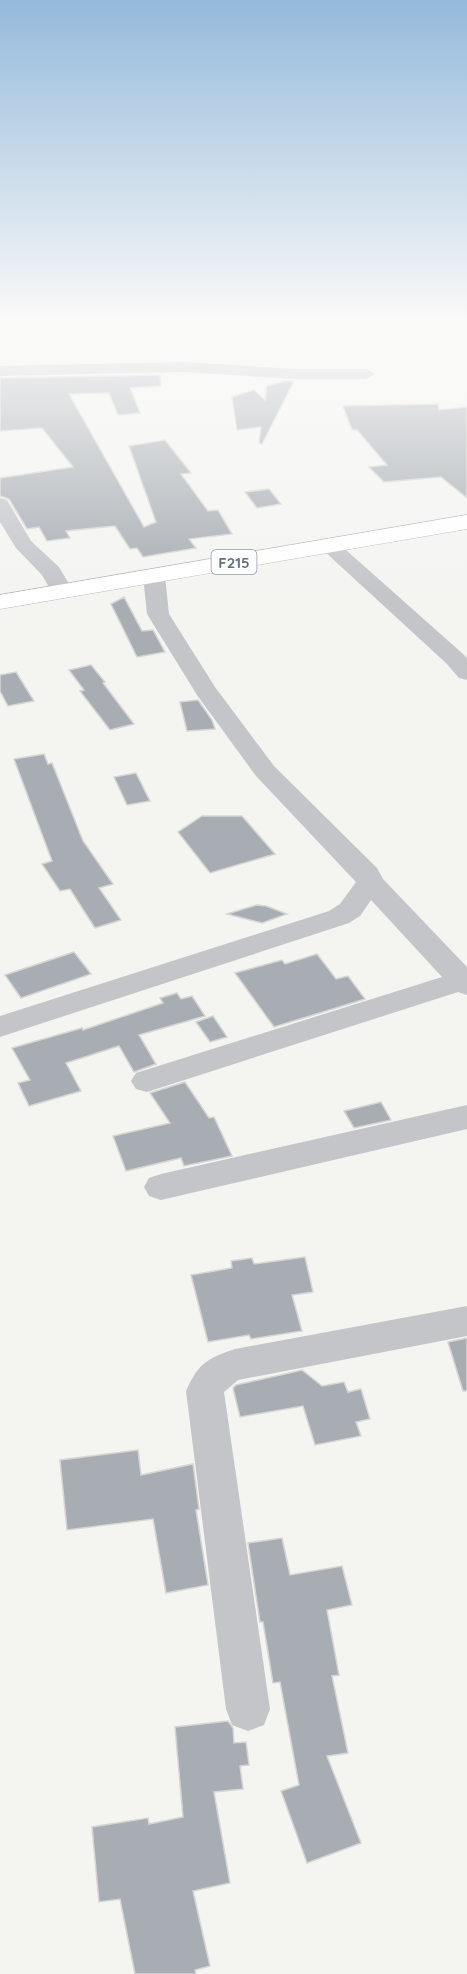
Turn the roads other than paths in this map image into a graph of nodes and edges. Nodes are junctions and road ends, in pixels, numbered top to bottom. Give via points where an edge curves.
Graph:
1 (0, 504) edge
2 (467, 522) edge
3 (330, 546) junction
4 (154, 576) junction
5 (62, 591) junction
6 (0, 602) edge
7 (467, 673) edge
8 (370, 882) junction
9 (465, 983) edge
10 (0, 1027) edge
11 (147, 1081) dead end
12 (467, 1117) edge
13 (161, 1187) dead end
14 (467, 1321) edge
15 (249, 1709) dead end

1 - 5 street via 23,544 51,572
2 - 3 main road, F215
3 - 4 main road, F215
3 - 7 street
4 - 5 main road, F215
4 - 8 street via 158,614 206,690 265,771 367,874
5 - 6 main road, F215
8 - 9 street
8 - 10 street via 350,910 339,917
9 - 11 street
12 - 13 street
14 - 15 street via 235,1365 211,1378 205,1391

